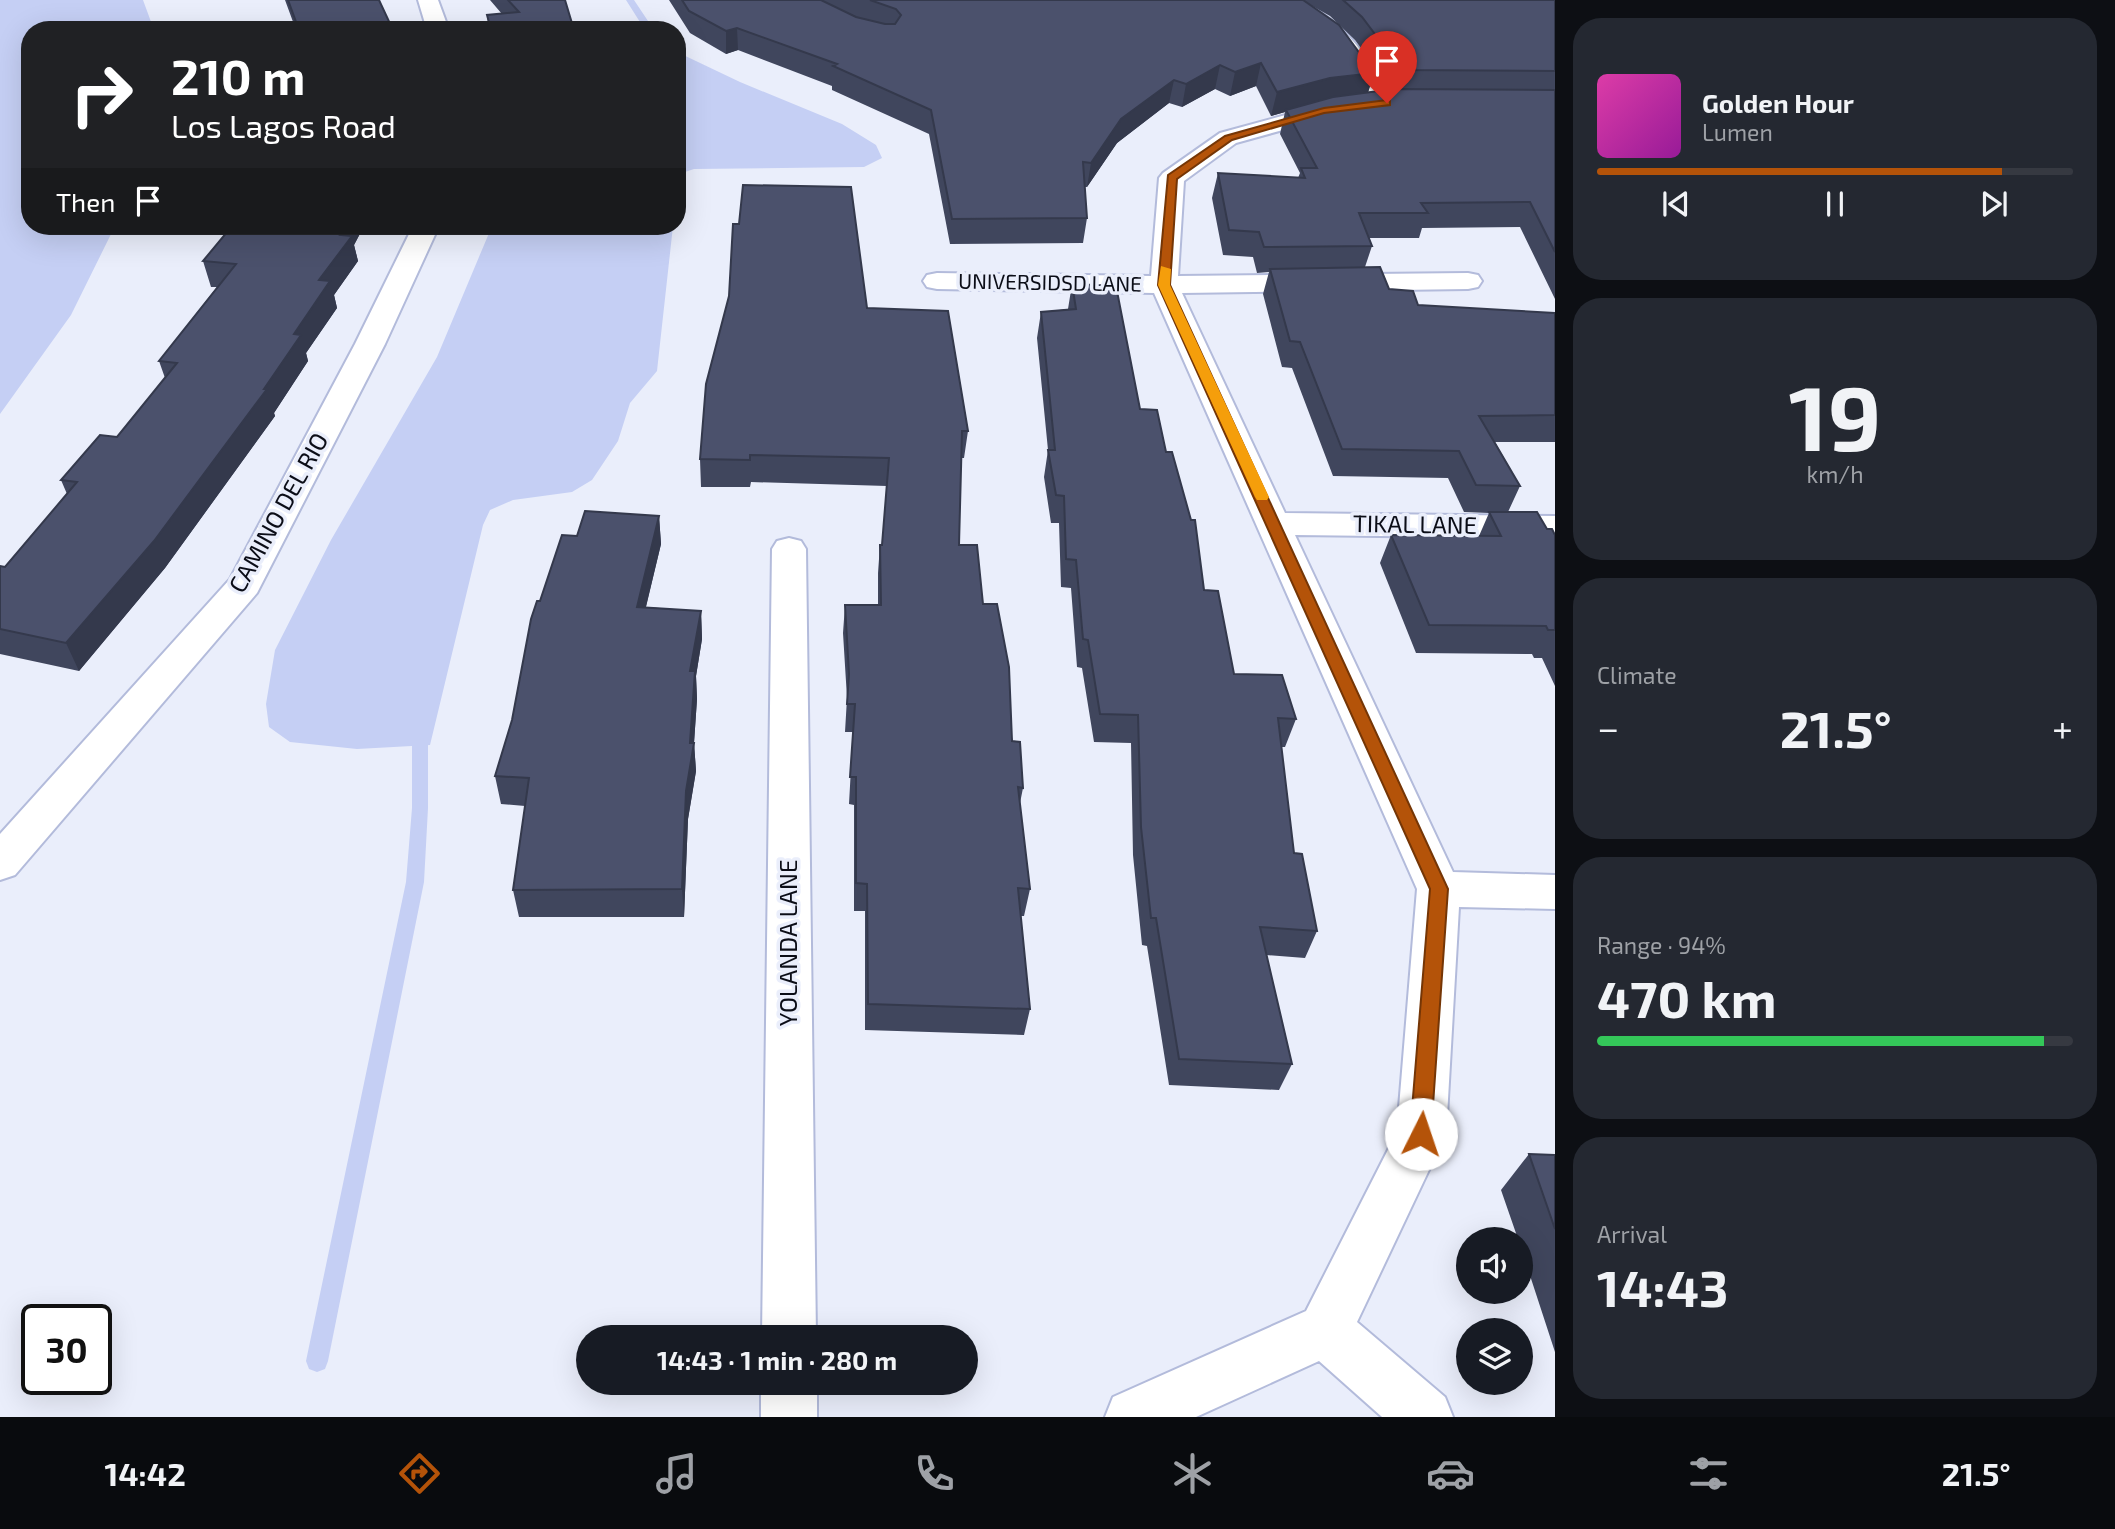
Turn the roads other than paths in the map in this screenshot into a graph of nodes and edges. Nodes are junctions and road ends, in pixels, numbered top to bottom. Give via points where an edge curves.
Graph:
1 (1282, 0) edge
2 (434, 3) edge
3 (437, 21) edge
4 (422, 235) edge
5 (937, 281) dead end
6 (1468, 281) dead end
7 (1164, 285) junction
8 (1275, 524) junction
9 (1555, 527) edge
10 (789, 549) dead end
11 (0, 863) edge
12 (1439, 889) junction
13 (1555, 892) edge
14 (789, 1325) edge
15 (1325, 1330) junction
16 (789, 1395) edge
17 (789, 1417) edge
18 (1133, 1417) edge
19 (1425, 1417) edge

1 - 7 street via 1343,41 1401,103 1324,111 1228,138 1172,178
2 - 3 street
4 - 11 street, CAMINO DEL RIO via 244,585
5 - 7 street, UNIVERSIDSD LANE
6 - 7 street, UNIVERSIDSD LANE
7 - 8 street
8 - 9 street, TIKAL LANE
8 - 12 street
10 - 14 street, YOLANDA LANE
12 - 13 street
12 - 15 street via 1421,1134
15 - 18 street
15 - 19 street
16 - 17 street

